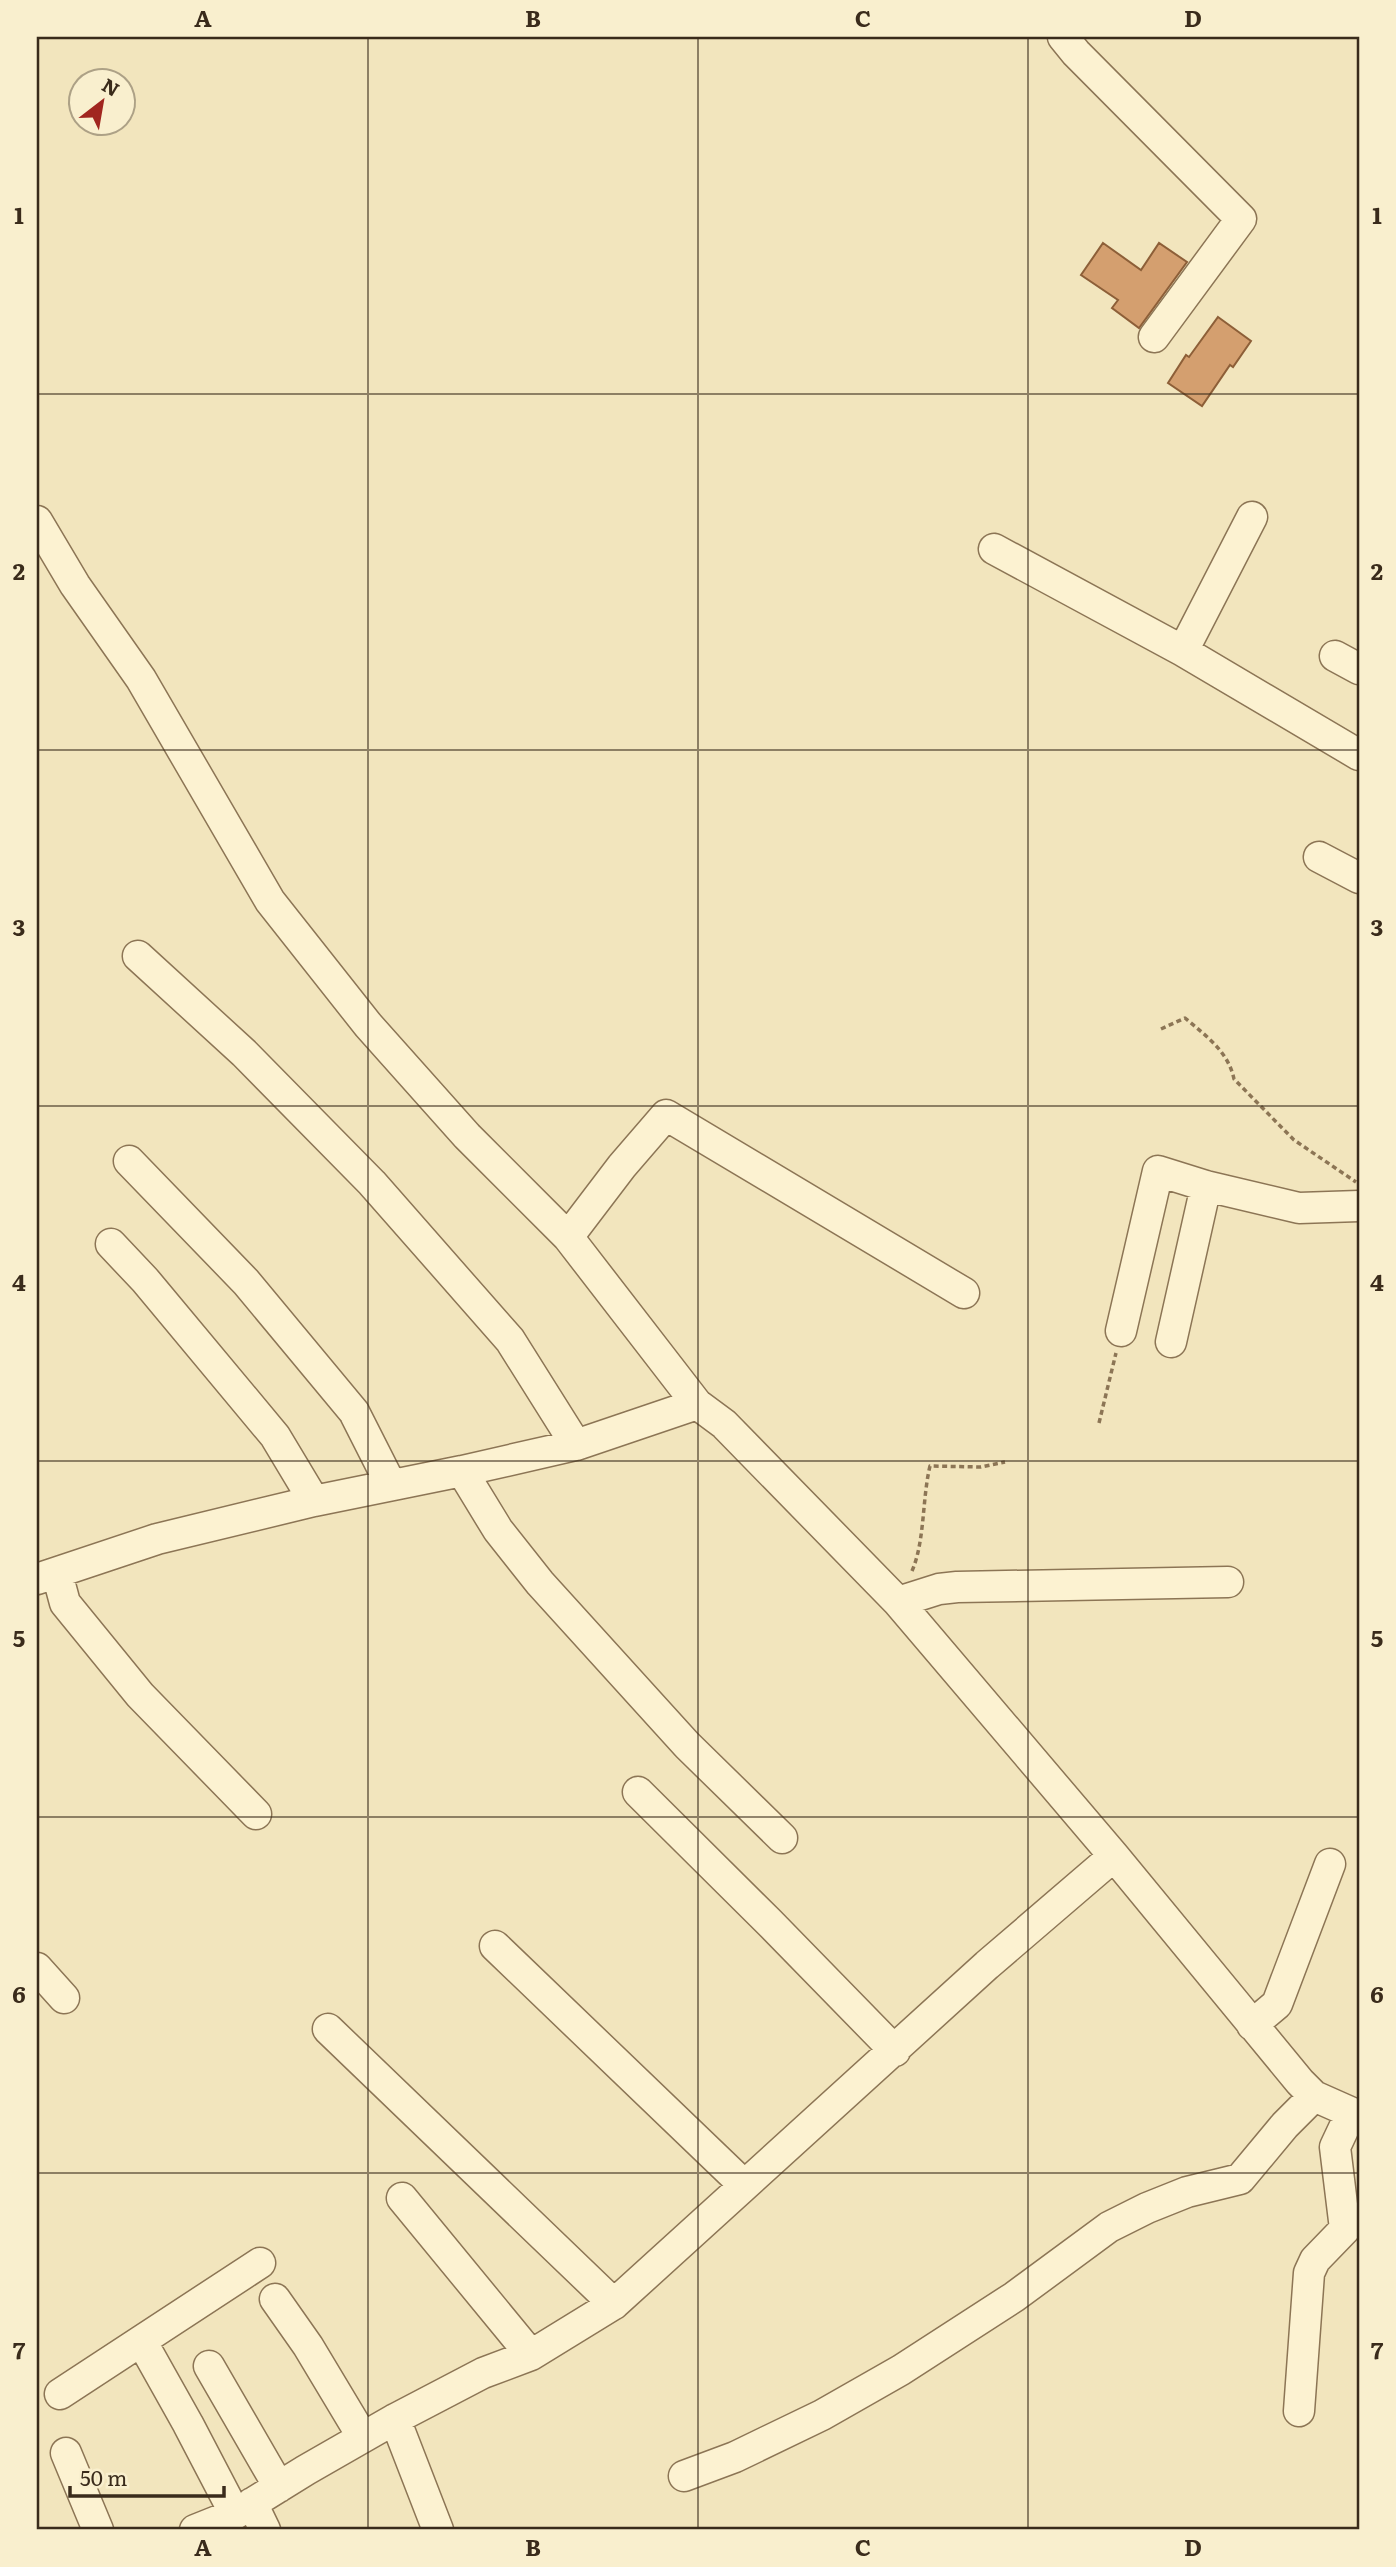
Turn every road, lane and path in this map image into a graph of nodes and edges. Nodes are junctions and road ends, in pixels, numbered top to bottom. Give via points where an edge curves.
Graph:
1 (1063, 37) edge
2 (1154, 337) dead end
3 (1252, 517) dead end
4 (37, 522) edge
5 (994, 549) dead end
6 (1183, 651) junction
7 (1359, 754) edge
8 (1319, 857) dead end
9 (1359, 878) edge
10 (138, 956) dead end
11 (1161, 1029) dead end
12 (129, 1161) dead end
13 (1359, 1184) edge
14 (1206, 1186) junction
15 (1359, 1206) edge
16 (568, 1237) junction
17 (111, 1244) dead end
18 (964, 1293) dead end
19 (1121, 1331) joint
20 (1171, 1342) dead end
21 (697, 1404) junction
22 (1098, 1423) dead end
23 (576, 1445) junction
24 (1005, 1462) dead end
25 (462, 1471) junction
26 (391, 1485) junction
27 (314, 1500) junction
28 (47, 1576) edge
29 (1228, 1582) dead end
30 (898, 1602) junction
31 (638, 1792) dead end
32 (256, 1814) dead end
33 (782, 1838) dead end
34 (1114, 1856) junction
35 (1330, 1864) dead end
36 (495, 1946) dead end
37 (37, 1968) edge
38 (64, 1998) dead end
39 (1252, 2025) junction
40 (328, 2029) dead end
41 (895, 2051) junction
42 (1314, 2096) junction
43 (1355, 2115) edge
44 (744, 2185) junction
45 (402, 2198) dead end
46 (260, 2263) dead end
47 (275, 2299) dead end
48 (614, 2304) junction
49 (142, 2342) junction
50 (531, 2355) junction
51 (209, 2366) dead end
52 (60, 2395) dead end
53 (1299, 2411) dead end
54 (395, 2419) junction
55 (362, 2436) junction
56 (66, 2453) dead end
57 (684, 2476) dead end
58 (279, 2487) junction
59 (244, 2509) junction
60 (98, 2530) edge
61 (195, 2530) edge
62 (265, 2530) edge
63 (438, 2530) edge

1 - 2 street via 1241,219
3 - 6 street
4 - 16 street via 141,679 270,901 368,1025 467,1136
5 - 6 street
6 - 7 street
8 - 9 street
10 - 23 street via 244,1053 372,1183 510,1340
11 - 13 path via 1185,1018 1217,1045 1234,1079 1294,1140
12 - 26 street via 246,1282 355,1412
14 - 15 street via 1298,1208
14 - 19 street via 1158,1171
14 - 20 street
16 - 18 street via 666,1115
16 - 21 street
17 - 27 street via 275,1436
19 - 22 path
21 - 23 street
21 - 30 street via 724,1424
23 - 25 street
24 - 30 path via 981,1467 929,1466 917,1559
25 - 26 street
25 - 33 street via 498,1530 540,1583 687,1745
26 - 27 street
27 - 28 street via 157,1539
28 - 32 street via 132,1685
29 - 30 street via 957,1587
30 - 34 street
31 - 41 street
34 - 39 street
34 - 41 street
35 - 39 street via 1277,2004
36 - 44 street
37 - 38 street
39 - 42 street
40 - 48 street
41 - 44 street
42 - 43 street
42 - 57 street via 1240,2179 1187,2192 1109,2227 1014,2297 901,2370 822,2415
43 - 53 street via 1335,2147 1345,2229 1315,2260 1309,2273
44 - 48 street
45 - 50 street
46 - 49 street
47 - 55 street
48 - 50 street
49 - 52 street
49 - 59 street
50 - 54 street
51 - 58 street
54 - 55 street
54 - 63 street
55 - 58 street
56 - 60 street
58 - 59 street
59 - 61 street
59 - 62 street

